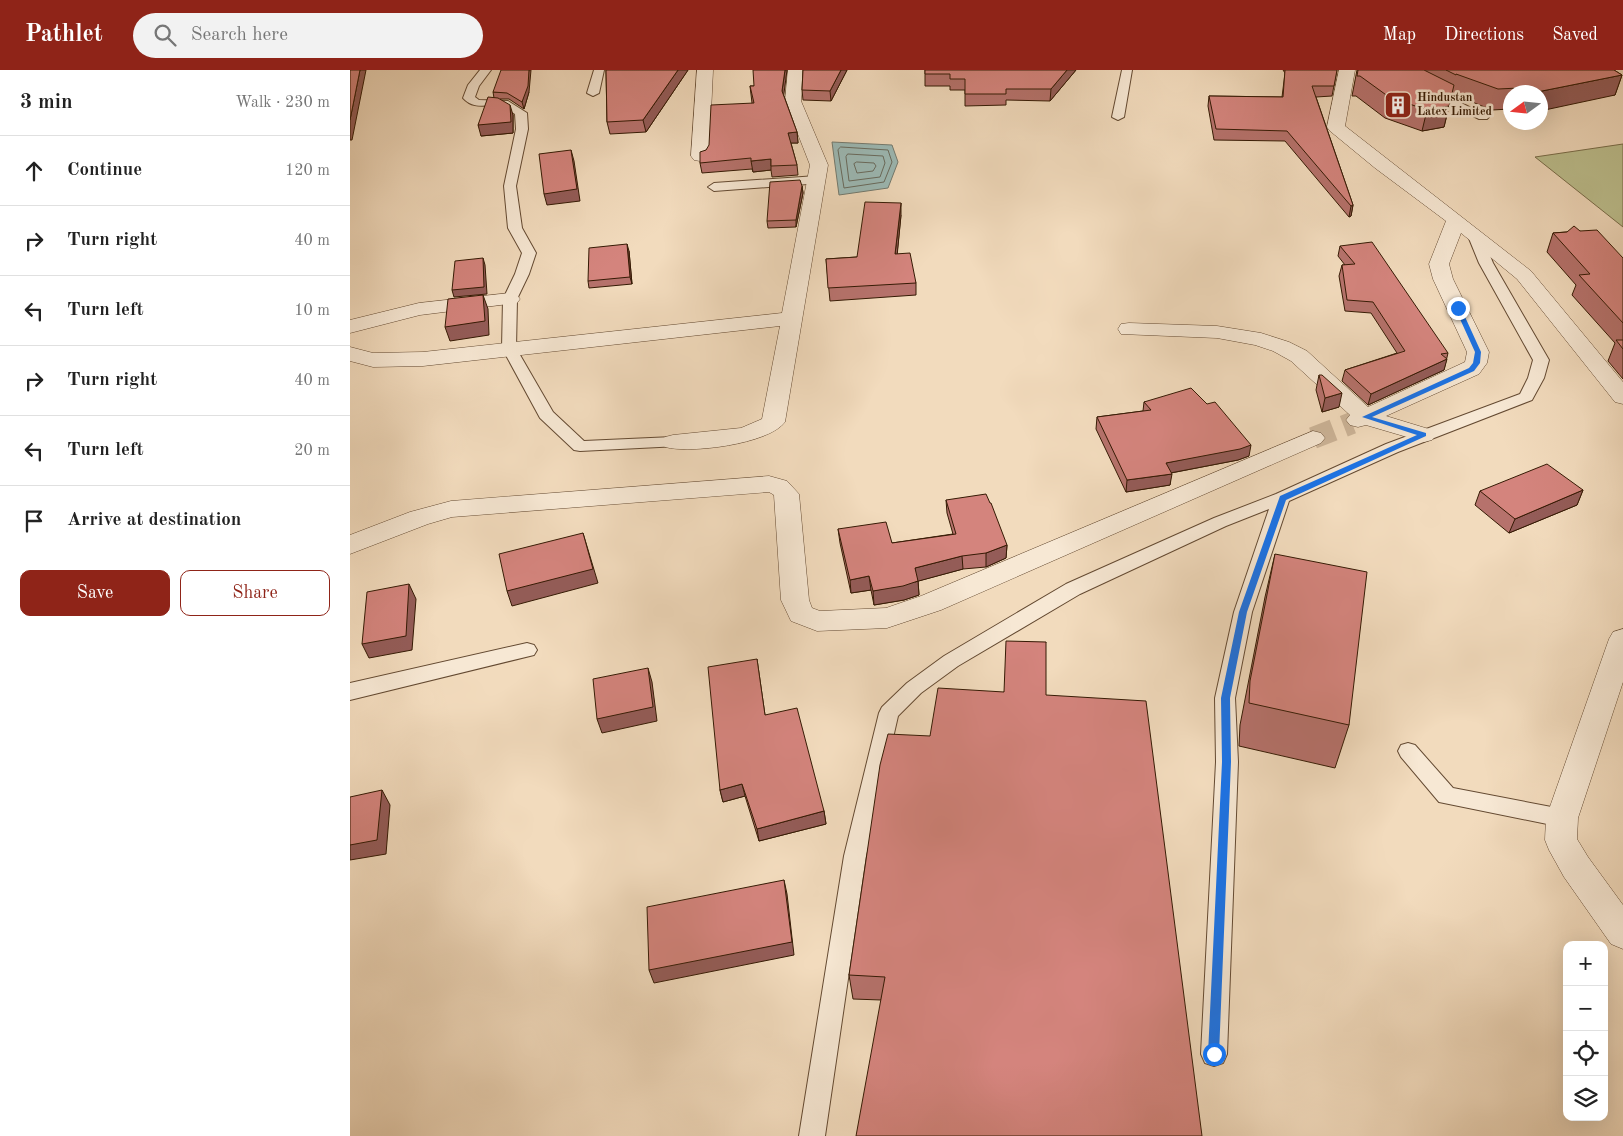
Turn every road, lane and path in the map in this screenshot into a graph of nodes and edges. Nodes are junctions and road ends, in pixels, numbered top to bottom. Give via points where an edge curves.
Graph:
1 (486, 70) edge
2 (600, 70) edge
3 (705, 70) edge
4 (796, 70) edge
5 (1127, 70) edge
6 (1347, 70) edge
7 (1388, 70) edge
8 (593, 93) dead end
9 (1118, 117) dead end
10 (1483, 118) dead end
11 (700, 156) edge
12 (817, 180) junction
13 (714, 187) dead end
14 (1456, 220) junction
15 (1475, 236) junction
16 (510, 299) junction
17 (791, 318) junction
18 (350, 327) edge
19 (1129, 329) dead end
20 (509, 348) junction
21 (350, 354) edge
22 (1623, 397) edge
23 (1358, 420) junction
24 (1424, 435) junction
25 (1313, 438) tunnel mouth
26 (673, 442) joint
27 (1282, 498) junction
28 (350, 545) edge
29 (1623, 639) edge
30 (527, 650) dead end
31 (350, 692) edge
32 (1408, 751) dead end
33 (1562, 818) junction
34 (1623, 933) edge
35 (1214, 1054) dead end
36 (812, 1136) edge

1 - 16 lane via 469,98 476,103 504,103 521,114 522,128 510,186 515,228 528,252
2 - 8 lane
3 - 11 street
4 - 12 street via 793,102 819,165
5 - 9 lane
6 - 14 street via 1336,127
7 - 10 lane
12 - 13 lane
12 - 17 street
14 - 15 street
14 - 23 street via 1439,264 1478,352 1476,363 1471,369
15 - 22 street via 1524,275
15 - 24 lane via 1486,263 1541,360 1526,397
16 - 18 street via 419,309
16 - 20 lane
17 - 20 street
17 - 26 street via 773,422 754,432
19 - 23 street via 1238,334 1288,348
20 - 21 street via 398,360 373,360
20 - 26 lane via 546,415 580,446
23 - 24 street
24 - 27 lane
25 - 28 street via 931,603 887,618 817,621 801,614 795,600 786,494 776,485 737,485 451,509
27 - 35 lane via 1243,612 1225,698 1227,762
27 - 36 lane via 1220,522 1073,589 951,661 914,688 889,713 855,856
29 - 33 street
30 - 31 lane
32 - 33 lane via 1447,796
33 - 34 street via 1562,840 1576,867

